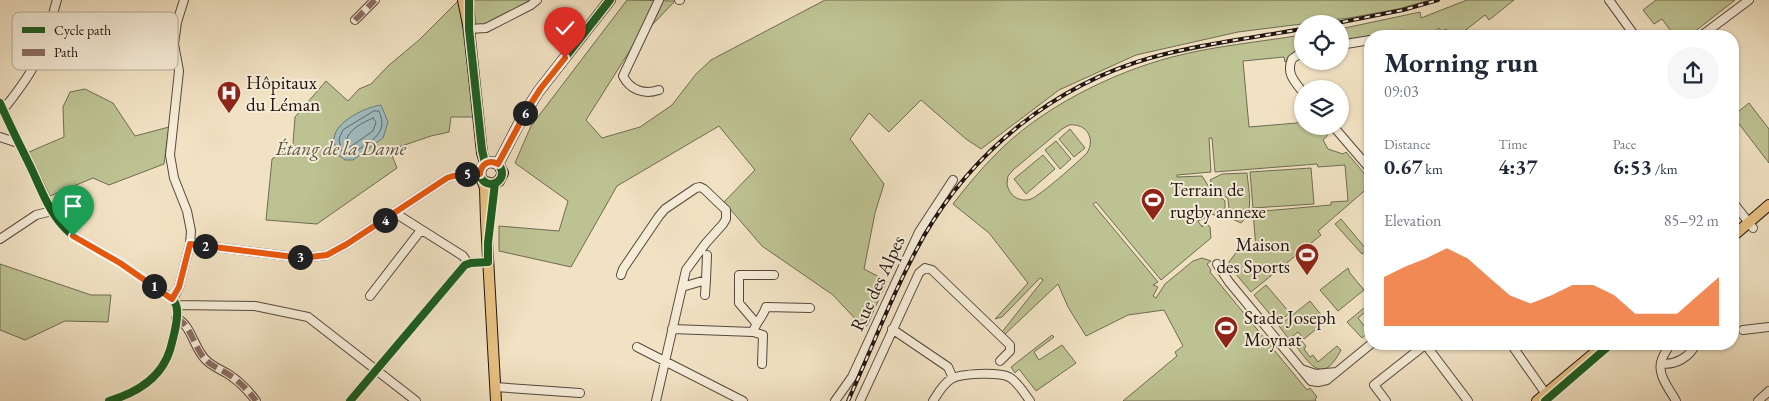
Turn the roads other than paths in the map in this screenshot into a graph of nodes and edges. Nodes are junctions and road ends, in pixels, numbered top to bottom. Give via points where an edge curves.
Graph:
1 (184, 0) edge
2 (375, 0) edge
3 (463, 0) edge
4 (469, 0) edge
5 (537, 0) edge
6 (612, 0) edge
7 (619, 0) edge
8 (659, 0) edge
9 (1609, 0) edge
10 (1748, 0) edge
11 (178, 19) edge
12 (355, 20) dead end
13 (469, 29) junction
14 (1632, 30) edge
15 (1709, 30) edge
16 (1364, 41) edge
17 (1349, 44) edge
18 (1294, 58) edge
19 (178, 66) edge
20 (32, 70) edge
21 (1294, 81) edge
22 (659, 90) dead end
23 (2, 107) edge
24 (9, 124) junction
25 (1341, 135) edge
26 (0, 137) edge
27 (18, 143) junction
28 (1364, 162) edge
29 (485, 163) junction
30 (498, 164) junction
31 (482, 177) junction
32 (953, 180) dead end
33 (495, 183) junction
34 (1769, 206) edge
35 (52, 211) junction
36 (1739, 211) edge
37 (395, 213) junction
38 (1769, 214) edge
39 (1750, 226) junction
40 (421, 230) junction
41 (1739, 233) edge
42 (1739, 238) edge
43 (0, 240) edge
44 (488, 242) junction
45 (190, 244) junction
46 (707, 255) dead end
47 (488, 262) junction
48 (1217, 264) dead end
49 (466, 265) junction
50 (621, 275) dead end
51 (774, 275) dead end
52 (706, 280) junction
53 (682, 287) junction
54 (705, 295) dead end
55 (370, 296) dead end
56 (174, 302) junction
57 (810, 308) dead end
58 (176, 318) junction
59 (756, 323) junction
60 (1769, 327) edge
61 (672, 328) junction
62 (892, 329) junction
63 (1743, 330) dead end
64 (753, 332) junction
65 (637, 347) dead end
66 (1364, 350) edge
67 (1418, 350) edge
68 (1430, 350) edge
69 (1515, 350) edge
70 (1599, 350) edge
71 (1604, 350) edge
72 (1667, 350) edge
73 (1692, 350) edge
74 (665, 360) junction
75 (1000, 361) dead end
76 (1661, 363) junction
77 (762, 364) dead end
78 (377, 370) junction
79 (953, 378) junction
80 (495, 387) junction
81 (580, 392) dead end
82 (1769, 392) edge
83 (1546, 397) edge
84 (109, 401) edge
85 (256, 401) edge
86 (350, 401) edge
87 (416, 401) edge
88 (496, 401) edge
89 (656, 401) edge
90 (742, 401) edge
91 (835, 401) edge
92 (860, 401) edge
93 (933, 401) edge
94 (1030, 401) edge
95 (1386, 401) edge
96 (1468, 401) edge
97 (1536, 401) edge
98 (1675, 401) edge
99 (1758, 401) edge

1 - 11 street
2 - 12 street
3 - 13 main road
4 - 13 main road
5 - 13 street via 486,28
6 - 7 street
6 - 30 main road via 538,92
8 - 22 street via 623,76 634,89 643,92
9 - 14 street
10 - 15 street
13 - 29 main road
16 - 17 street
18 - 21 street via 1289,70
19 - 45 street via 170,155 191,232
20 - 23 street via 24,85
23 - 24 street
24 - 26 street via 8,130
24 - 27 street
25 - 28 street
26 - 27 street
27 - 35 street
29 - 30 main road
29 - 31 main road
30 - 33 main road via 503,173
31 - 33 main road via 488,184
31 - 37 street via 447,178
31 - 44 main road
32 - 91 street, Rue des Alpes via 918,232 852,377
33 - 44 main road
34 - 39 main road
35 - 43 street via 36,215
35 - 56 street via 73,236 120,263
36 - 39 street
37 - 40 street
37 - 45 street via 338,250 318,257 302,258
38 - 39 main road
39 - 41 main road
39 - 42 main road
40 - 49 street via 463,256
40 - 55 street
44 - 47 main road
45 - 56 street
46 - 52 street
47 - 49 street
47 - 80 main road
48 - 66 street via 1301,369 1312,377 1338,372
49 - 78 street
50 - 53 street via 665,209 700,188 726,210 726,219 686,270
51 - 59 street via 739,275 739,303
52 - 53 street
52 - 54 street
53 - 61 street
56 - 58 street
56 - 78 street via 255,306 308,317
57 - 59 street via 766,306
58 - 84 street via 170,352 155,376 140,389
58 - 85 street via 183,322 205,359 237,380
59 - 64 street
60 - 63 street
61 - 64 street
61 - 74 street
62 - 75 street via 919,273 928,268 1010,346 1010,351
62 - 79 street via 948,367
62 - 92 street
64 - 77 street via 763,335
65 - 74 street
67 - 95 street via 1374,385
68 - 96 street
69 - 83 street
70 - 83 main road
71 - 83 main road
72 - 76 street
73 - 76 street via 1680,360
74 - 89 street
74 - 90 street
76 - 98 street via 1661,376
78 - 86 street
78 - 87 street
79 - 93 street via 944,384
79 - 94 street via 1006,376 1016,382
80 - 81 street
80 - 88 main road
82 - 99 street
83 - 97 main road

